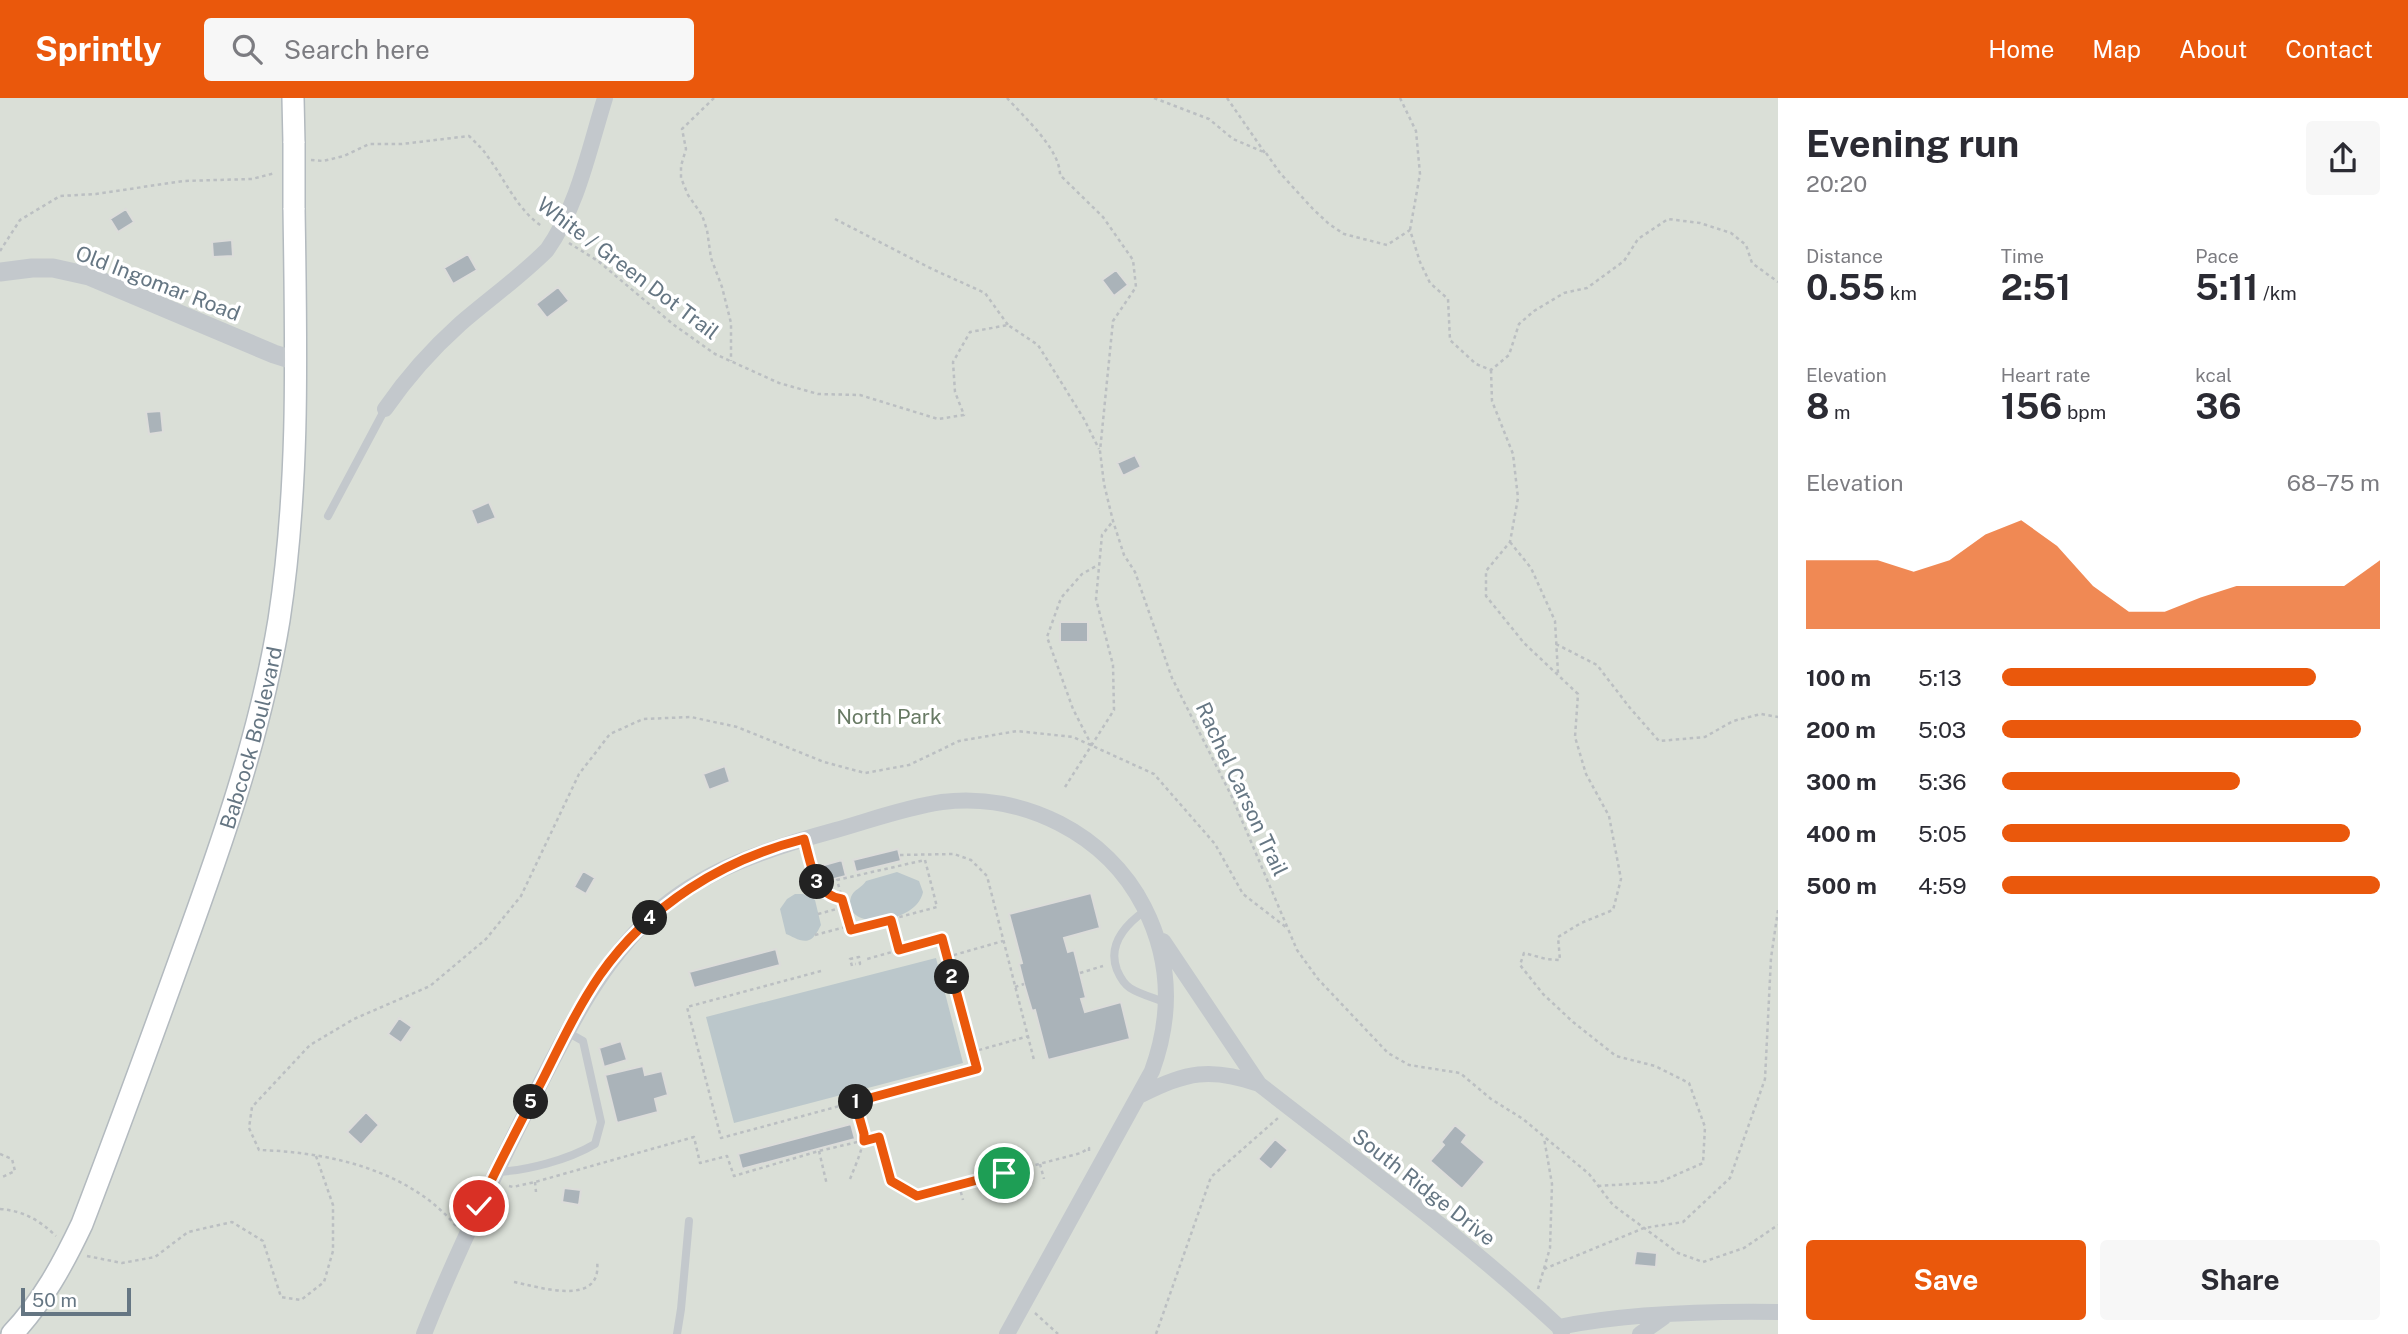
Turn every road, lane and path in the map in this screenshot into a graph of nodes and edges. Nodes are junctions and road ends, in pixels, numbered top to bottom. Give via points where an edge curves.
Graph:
1 (293, 98) edge
2 (606, 98) edge
3 (714, 98) edge
4 (1007, 98) edge
5 (1154, 98) edge
6 (1227, 98) edge
7 (1400, 98) edge
8 (300, 152) junction
9 (1266, 153) junction
10 (281, 170) dead end
11 (835, 219) dead end
12 (1410, 230) junction
13 (558, 236) junction
14 (0, 251) edge
15 (0, 272) edge
16 (1778, 282) edge
17 (1008, 325) junction
18 (296, 360) junction
19 (731, 361) junction
20 (1492, 370) junction
21 (384, 409) joint
22 (1100, 451) junction
23 (328, 516) dead end
24 (1113, 521) junction
25 (1510, 542) junction
26 (1099, 565) junction
27 (1556, 644) junction
28 (1558, 673) junction
29 (1778, 717) edge
30 (1092, 746) junction
31 (1065, 787) dead end
32 (804, 839) junction
33 (900, 855) dead end
34 (817, 882) joint
35 (842, 899) junction
36 (844, 908) junction
37 (1146, 910) junction
38 (1778, 910) edge
39 (818, 914) dead end
40 (891, 920) junction
41 (849, 926) junction
42 (1154, 928) junction
43 (816, 935) dead end
44 (1003, 941) junction
45 (899, 950) junction
46 (947, 957) junction
47 (867, 959) dead end
48 (1115, 963) junction
49 (821, 971) dead end
50 (1080, 972) dead end
51 (1024, 984) dead end
52 (1015, 987) junction
53 (1167, 1003) junction
54 (567, 1032) junction
55 (1029, 1036) junction
56 (972, 1052) junction
57 (1034, 1060) dead end
58 (1259, 1084) junction
59 (1141, 1096) junction
60 (855, 1102) junction
61 (1289, 1107) junction
62 (1544, 1136) junction
63 (864, 1141) junction
64 (819, 1151) junction
65 (1090, 1152) dead end
66 (0, 1154) edge
67 (316, 1156) dead end
68 (1040, 1164) junction
69 (495, 1172) junction
70 (1004, 1173) junction
71 (0, 1178) edge
72 (850, 1179) dead end
73 (1044, 1179) dead end
74 (535, 1182) junction
75 (827, 1185) dead end
76 (959, 1185) junction
77 (509, 1186) dead end
78 (1598, 1186) junction
79 (1008, 1188) dead end
80 (536, 1192) dead end
81 (962, 1200) dead end
82 (0, 1209) edge
83 (690, 1221) dead end
84 (1778, 1225) edge
85 (1644, 1228) junction
86 (70, 1250) junction
87 (597, 1261) dead end
88 (1544, 1269) junction
89 (514, 1282) dead end
90 (1533, 1302) junction
91 (1024, 1303) junction
92 (1778, 1312) edge
93 (1666, 1315) junction
94 (1560, 1330) edge
95 (12, 1334) edge
96 (424, 1334) edge
97 (677, 1334) edge
98 (1007, 1334) edge
99 (1058, 1334) edge
100 (1156, 1334) edge
101 (1640, 1334) edge

1 - 8 main road, Babcock Boulevard
2 - 13 street
3 - 19 path via 682,129 686,149 681,178 707,230 731,323
4 - 22 path, Rachel Carson Trail via 1043,138 1060,175 1103,216 1133,260 1136,288 1113,321
5 - 9 path via 1209,119 1233,139
6 - 9 path
7 - 12 path via 1416,131 1420,174
8 - 13 path, White / Green Dot Trail via 323,161 369,144 470,136 531,219
8 - 18 main road, Babcock Boulevard, bridge via 294,208
9 - 12 path via 1313,209 1344,234 1387,245
10 - 14 path via 252,179 183,181 60,196 20,220
11 - 17 path via 985,293
12 - 20 path via 1430,283 1448,299 1450,340 1476,364
13 - 19 path, White / Green Dot Trail via 598,261 674,326
13 - 21 street via 534,264 425,357
15 - 18 street, Old Ingomar Road via 53,268 89,276
16 - 20 path via 1752,263 1746,244 1731,233 1668,219 1638,239 1624,261 1587,288 1564,293 1534,311 1519,324 1508,355
17 - 19 path, White / Green Dot Trail via 970,332 953,362 955,392 964,415 938,419 860,395 818,394 779,383
17 - 22 path via 1038,345
18 - 86 main road, Babcock Boulevard via 296,450 287,560 268,679 247,762 200,904
20 - 25 path via 1492,401 1513,454 1518,498
21 - 23 lane
22 - 24 path, Rachel Carson Trail
24 - 26 path via 1102,535
24 - 62 path, Rachel Carson Trail via 1172,678 1232,797 1297,950 1388,1054 1409,1065 1460,1073
25 - 27 path via 1531,568 1555,621
25 - 28 path via 1486,571 1486,596 1524,643
26 - 30 path via 1096,599 1113,665 1114,710
26 - 30 path via 1082,574 1060,598 1046,637
27 - 28 path
27 - 29 path via 1597,665 1658,741 1705,737 1733,721 1761,714
28 - 78 path via 1578,694 1575,737 1586,774 1609,816 1622,879 1614,910 1558,937 1560,960 1524,953 1520,965 1553,1003 1616,1056 1655,1066 1689,1083 1705,1127 1703,1163 1660,1182
30 - 31 path
32 - 34 lane
32 - 37 street, South Ridge Drive via 940,803 969,800 1017,807 1050,818 1086,840 1113,864
32 - 54 street, South Ridge Drive via 732,864 654,914 598,977
33 - 44 path via 954,854 971,860 987,876
34 - 35 path via 823,891
35 - 36 path
35 - 40 path via 837,880 925,860 937,908
36 - 39 path
36 - 41 path
37 - 42 street, South Ridge Drive
37 - 48 lane via 1119,938
38 - 85 path via 1765,1079 1730,1178 1683,1222
40 - 41 path via 851,930
40 - 45 path
41 - 43 path
42 - 53 street, South Ridge Drive
42 - 58 street, South Ridge Drive
44 - 46 path
44 - 52 path
45 - 46 path via 942,938
45 - 47 path
46 - 56 path
48 - 50 path
48 - 53 lane via 1130,988
49 - 60 path via 687,1007 721,1138
51 - 52 path
52 - 55 path
53 - 59 street, South Ridge Drive via 1160,1050
54 - 69 street, South Ridge Drive
54 - 69 lane via 583,1041 601,1122 595,1144 516,1172
55 - 56 path
55 - 57 path
56 - 60 path via 977,1069
58 - 59 street, South Ridge Drive via 1236,1076 1201,1073 1183,1076
58 - 61 street, South Ridge Drive
59 - 91 street, South Ridge Drive
60 - 63 path
61 - 90 street, South Ridge Drive
61 - 100 path via 1211,1177
62 - 78 path, Rachel Carson Trail
62 - 88 path via 1552,1184 1550,1248
63 - 64 path
63 - 72 path
63 - 76 path via 879,1137 891,1181 917,1196
64 - 74 path via 734,1176 727,1156 700,1163 694,1137
64 - 75 path
65 - 68 path via 1089,1148
66 - 71 path via 12,1159 15,1171
67 - 86 path via 333,1205 333,1251 324,1282 301,1300 281,1297 263,1241 232,1222 188,1232 155,1257 122,1263
68 - 70 path
68 - 73 path
69 - 96 street, South Ridge Drive
70 - 76 path
70 - 79 path
74 - 77 path
74 - 80 path
76 - 81 path
78 - 85 path, Rachel Carson Trail via 1613,1205
82 - 86 path via 17,1210 41,1221
83 - 97 lane
84 - 85 path, Rachel Carson Trail via 1744,1248 1703,1262 1678,1253
85 - 88 path
86 - 95 main road, Babcock Boulevard via 44,1295
87 - 89 path via 594,1281 585,1289 569,1292
88 - 90 path
90 - 94 street, South Ridge Drive
91 - 98 street, South Ridge Drive
91 - 99 path
92 - 93 street, South Ridge Drive
93 - 94 street, South Ridge Drive via 1580,1322
93 - 101 street

